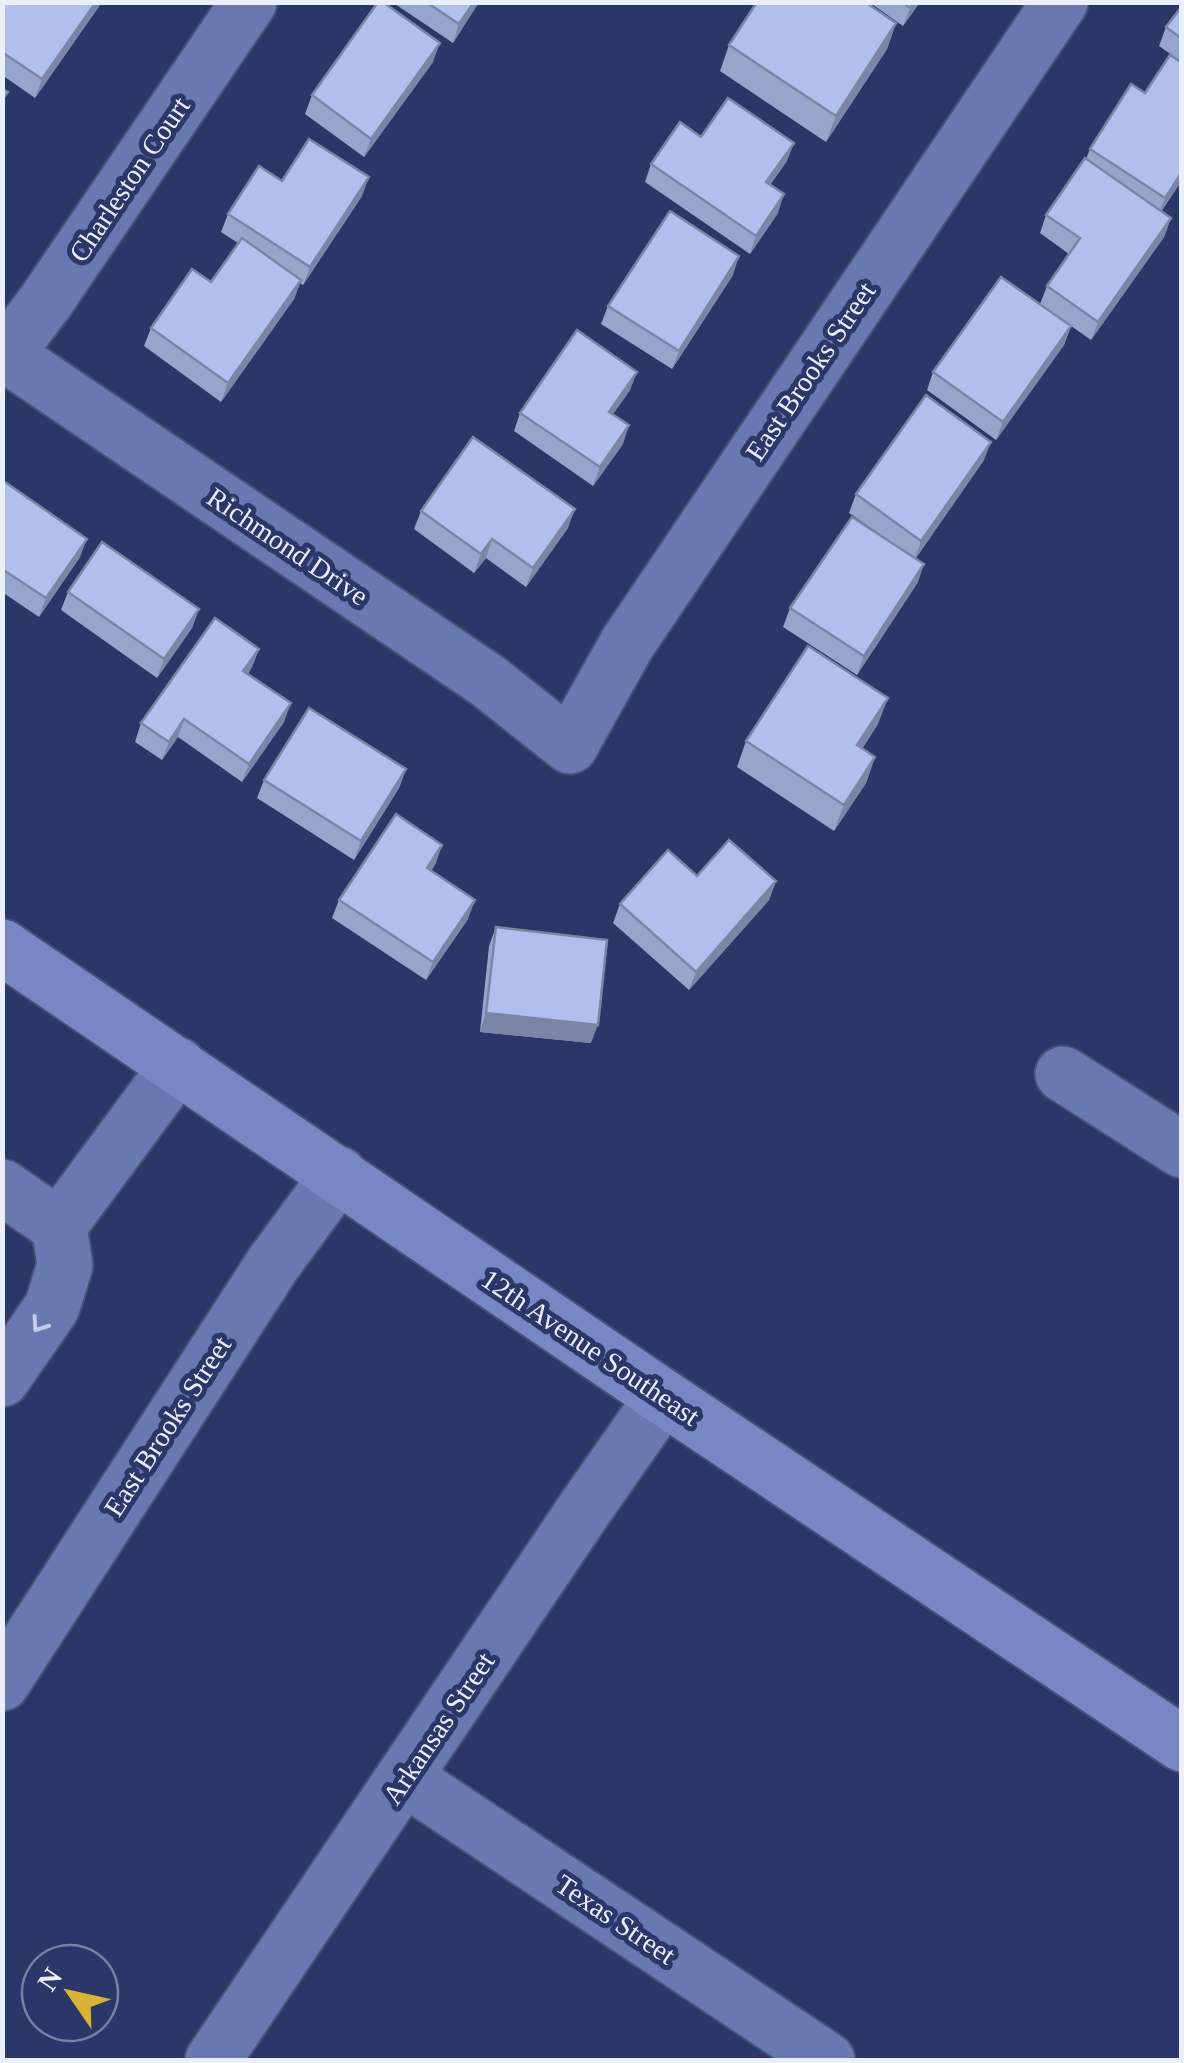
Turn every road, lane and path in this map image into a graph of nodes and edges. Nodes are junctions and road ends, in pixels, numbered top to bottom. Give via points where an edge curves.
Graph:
1 (249, 2) edge
2 (1060, 2) edge
3 (4, 353) edge
4 (570, 746) joint
5 (2, 947) edge
6 (178, 1065) junction
7 (1063, 1074) dead end
8 (1182, 1150) edge
9 (340, 1174) junction
10 (2, 1187) edge
11 (58, 1226) junction
12 (2, 1379) edge
13 (664, 1397) junction
14 (2, 1683) edge
15 (1182, 1744) edge
16 (404, 1778) junction
17 (213, 2060) edge
18 (827, 2060) edge

1 - 3 street, Charleston Court
2 - 4 street, East Brooks Street via 626,644
3 - 4 street, Richmond Drive via 488,682
5 - 6 main road, 12th Avenue Southeast
6 - 9 main road, 12th Avenue Southeast
6 - 11 street
7 - 8 street
9 - 13 main road, 12th Avenue Southeast
9 - 14 street, East Brooks Street via 272,1264
10 - 11 street
11 -> 12 street via 65,1265 52,1307
13 - 15 main road, 12th Avenue Southeast
13 - 16 street, Arkansas Street
16 - 17 street, Arkansas Street
16 - 18 street, Texas Street

